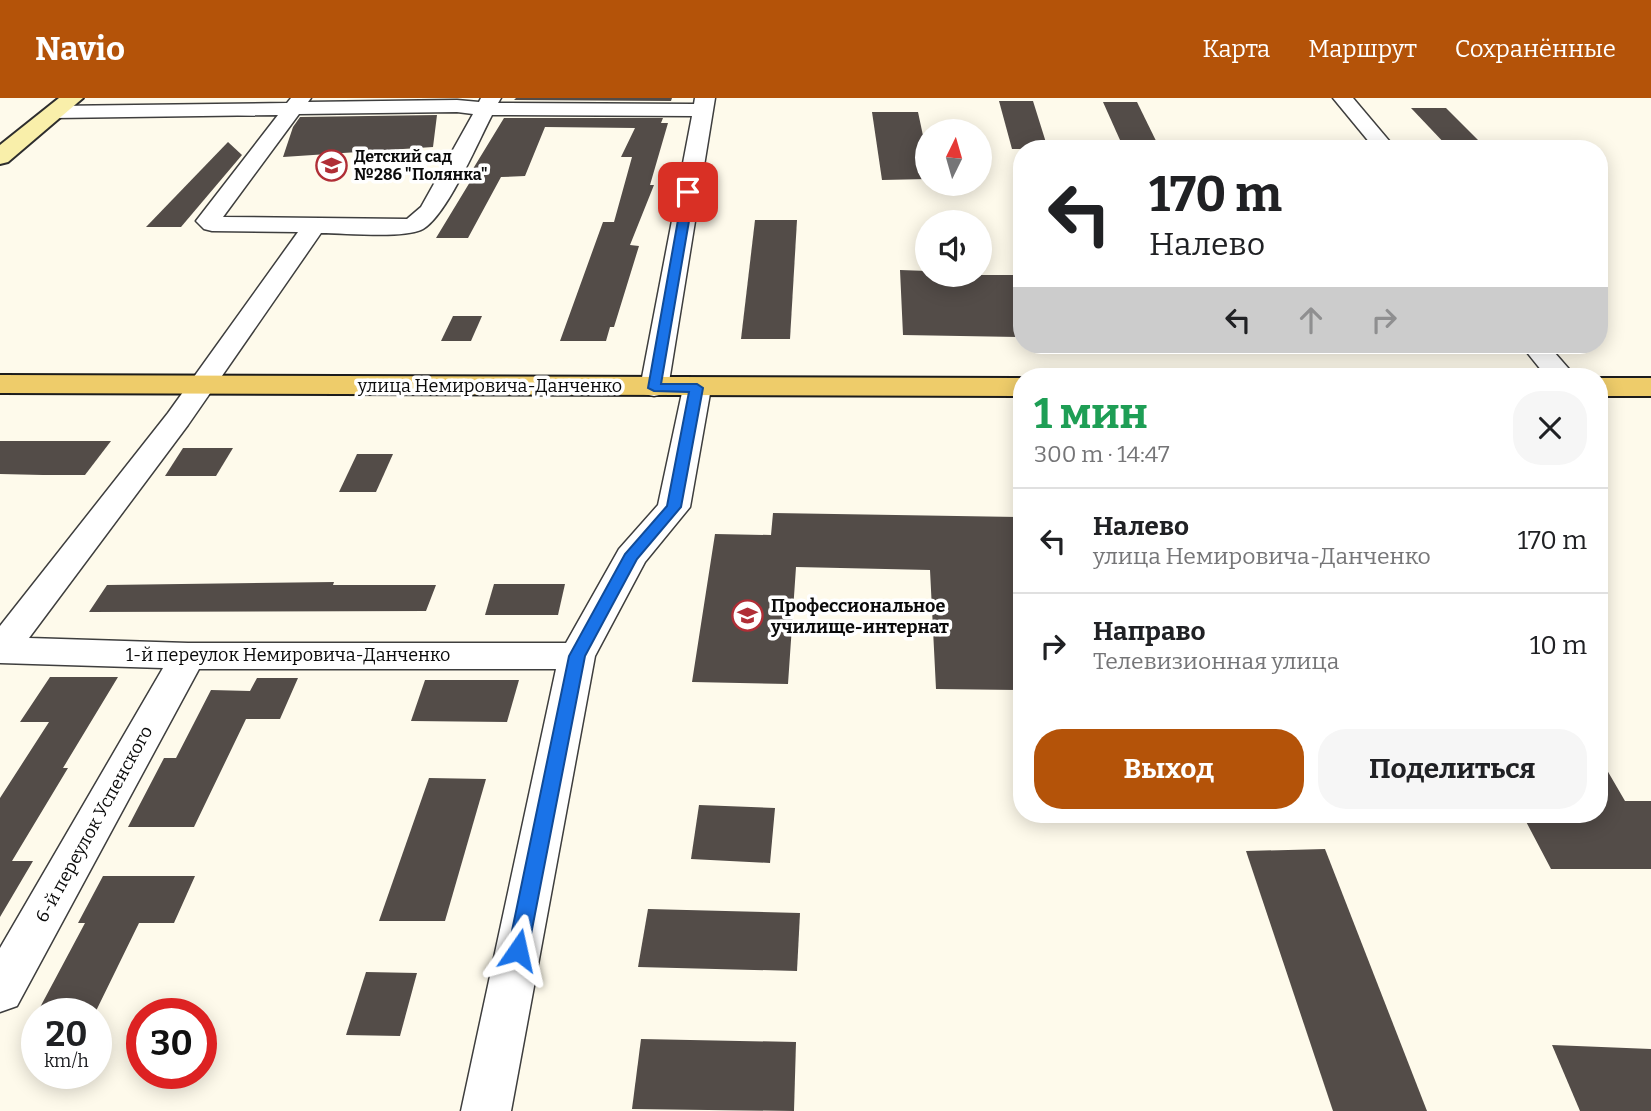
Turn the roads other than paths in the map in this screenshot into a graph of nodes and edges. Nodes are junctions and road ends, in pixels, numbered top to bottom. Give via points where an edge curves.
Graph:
1 (1343, 98) edge
2 (296, 104) edge
3 (488, 104) edge
4 (704, 104) edge
5 (63, 105) edge
6 (1378, 140) edge
7 (0, 157) edge
8 (314, 226) junction
9 (1542, 354) edge
10 (1554, 368) edge
11 (0, 384) edge
12 (201, 384) junction
13 (1013, 387) edge
14 (1608, 387) edge
15 (1651, 387) edge
16 (654, 388) junction
17 (697, 388) junction
18 (0, 650) edge
19 (188, 656) junction
20 (577, 656) junction
21 (0, 992) edge
22 (486, 1111) edge

1 - 6 street
2 - 3 street
2 - 5 street
2 - 8 street via 208,221
3 - 4 street
3 - 8 street via 430,211 414,225
4 - 16 street
5 - 7 street
8 - 12 street
9 - 10 street
11 - 12 main road, улица Немировича-Данченко
12 - 16 main road, улица Немировича-Данченко
12 - 18 street
13 - 17 main road, улица Немировича-Данченко
14 - 15 main road
16 - 17 main road, улица Немировича-Данченко
17 - 20 street via 674,507 631,557
18 - 19 street, 1-й переулок Немировича-Данченко
19 - 20 street, 1-й переулок Немировича-Данченко
19 - 21 street, 6-й переулок Успенского
20 - 22 street

